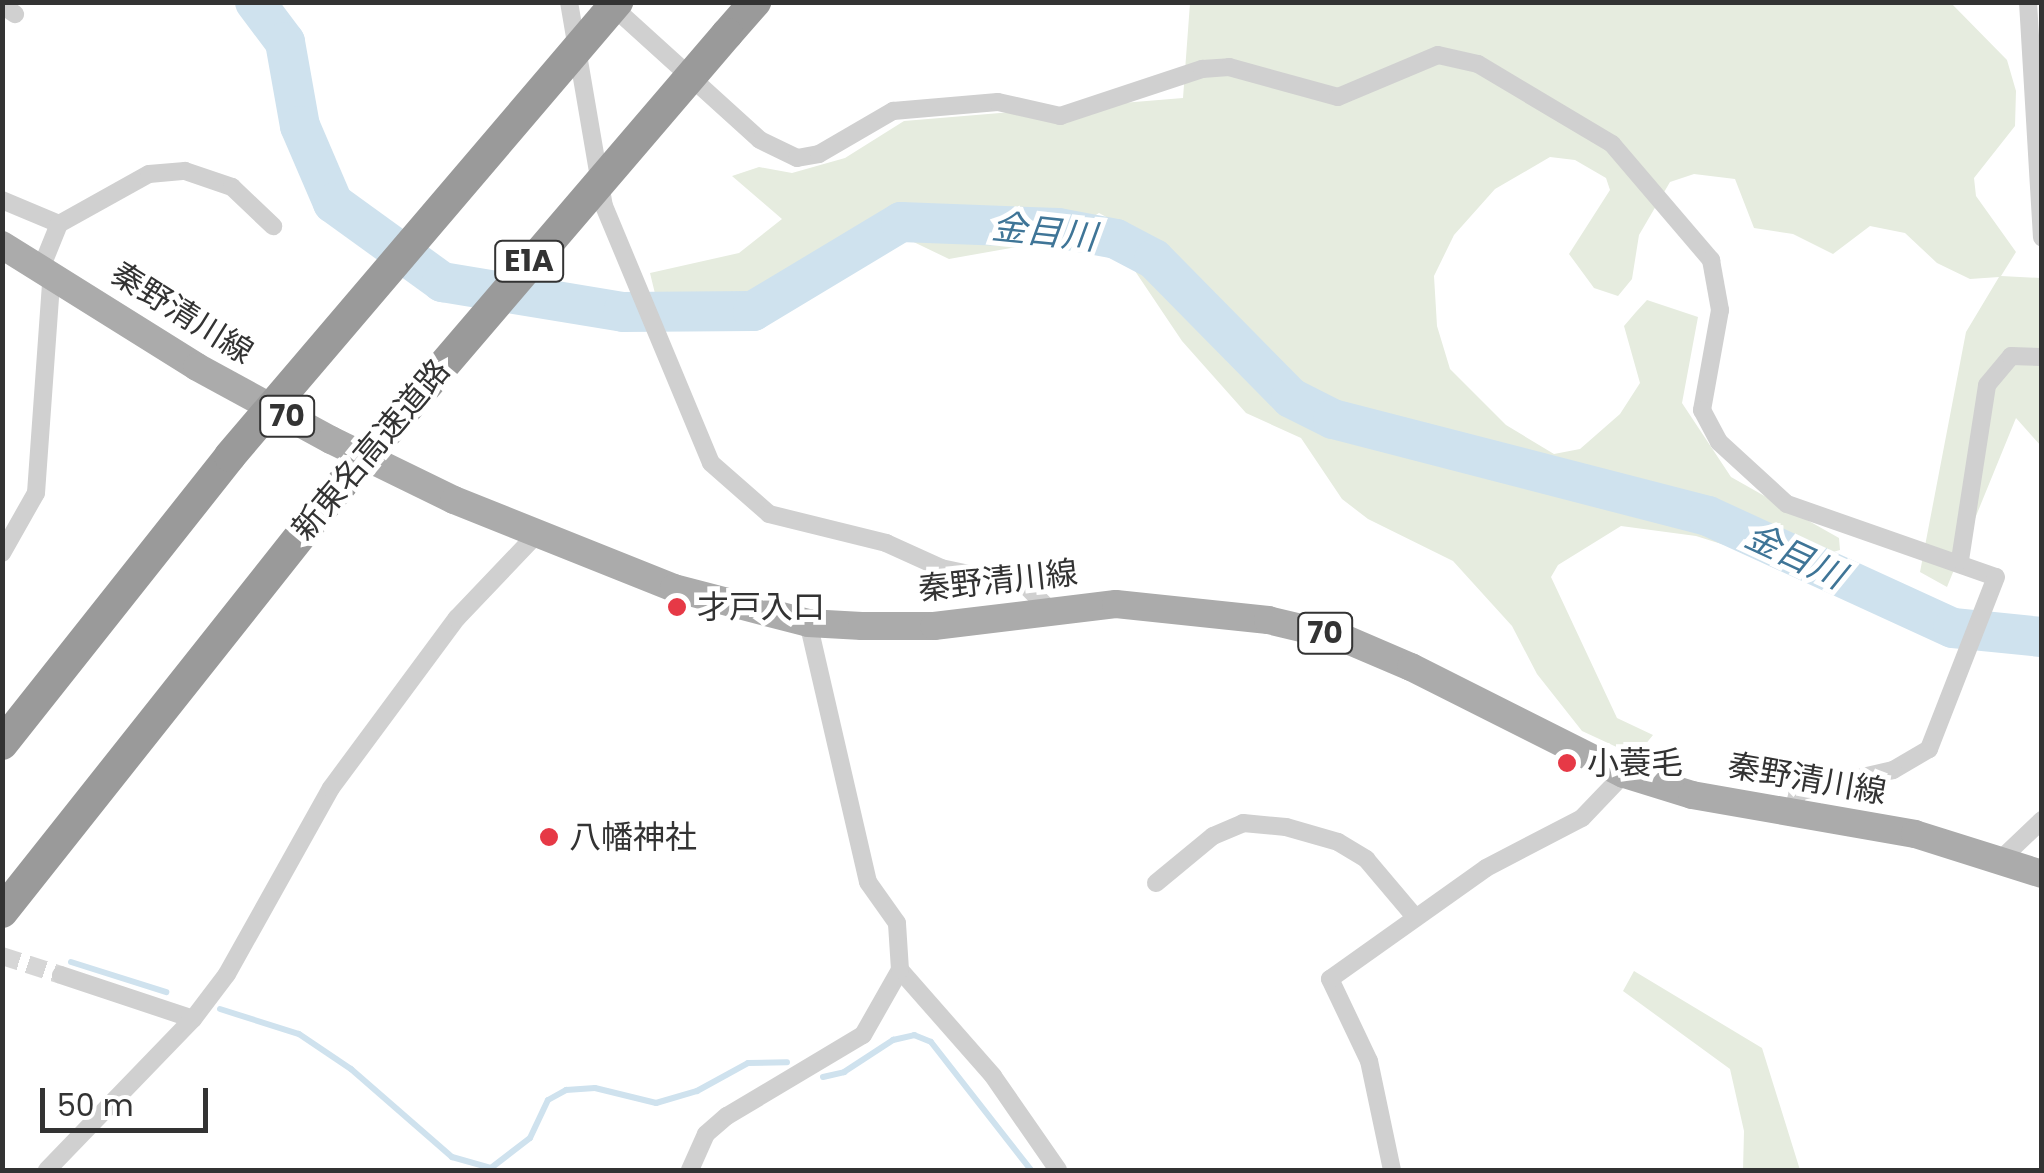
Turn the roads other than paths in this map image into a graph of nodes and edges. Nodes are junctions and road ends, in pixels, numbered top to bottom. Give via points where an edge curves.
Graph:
1 (569, 2) edge
2 (608, 2) edge
3 (617, 2) edge
4 (755, 2) edge
5 (2028, 2) edge
6 (2, 200) edge
7 (59, 224) junction
8 (273, 226) dead end
9 (2042, 238) edge
10 (2, 245) edge
11 (47, 268) junction
12 (2042, 356) edge
13 (538, 533) junction
14 (2, 553) edge
15 (1960, 560) junction
16 (1050, 610) junction
17 (808, 623) junction
18 (2, 744) edge
19 (1624, 774) junction
20 (1793, 811) junction
21 (2042, 820) edge
22 (2000, 860) junction
23 (2042, 874) edge
24 (1156, 883) dead end
25 (2, 912) edge
26 (1416, 917) junction
27 (900, 970) junction
28 (61, 975) tunnel mouth
29 (193, 1019) junction
30 (47, 1170) edge
31 (690, 1170) edge
32 (1058, 1170) edge
33 (1392, 1170) edge

1 - 16 street via 597,180 711,463 768,514 886,542 941,568 1026,586
2 - 15 street via 760,140 798,158 819,154 893,111 998,102 1060,116 1202,69 1229,67 1338,98 1438,55 1478,64 1612,144 1711,260 1720,310 1702,410 1719,442 1800,510
3 - 18 highway, bridge via 230,456
4 - 25 highway, 新東名高速道路 / E1A, bridge via 335,492
5 - 9 street
6 - 7 street
7 - 8 street via 148,174 185,171 232,187
7 - 11 street
10 - 11 main road, 秦野清川線 / 70
11 - 13 main road, 秦野清川線 / 70 via 196,368 314,431
11 - 14 street via 36,493
12 - 15 street via 2011,356 1987,385
13 - 17 main road, 秦野清川線 / 70 via 674,588
13 - 29 street via 458,618 331,788 227,974
15 - 20 street via 1996,577 1941,726 1914,762 1819,782 1798,792
16 - 17 main road, 秦野清川線 / 70 via 934,626
16 - 19 main road, 秦野清川線 / 70 via 1171,604 1343,638
17 - 27 street via 868,882 897,923
19 - 20 main road, 秦野清川線 / 70 via 1692,795
19 - 26 street via 1582,818 1486,868
20 - 22 main road, 秦野清川線 / 70 via 1915,834
21 - 22 street
22 - 23 main road, 秦野清川線 / 70
24 - 26 street via 1214,836 1244,823 1286,827 1338,842 1366,859
26 - 33 street via 1330,979 1368,1061
27 - 31 street via 863,1035 727,1116 706,1134
27 - 32 street via 993,1076
28 - 29 street
29 - 30 street

